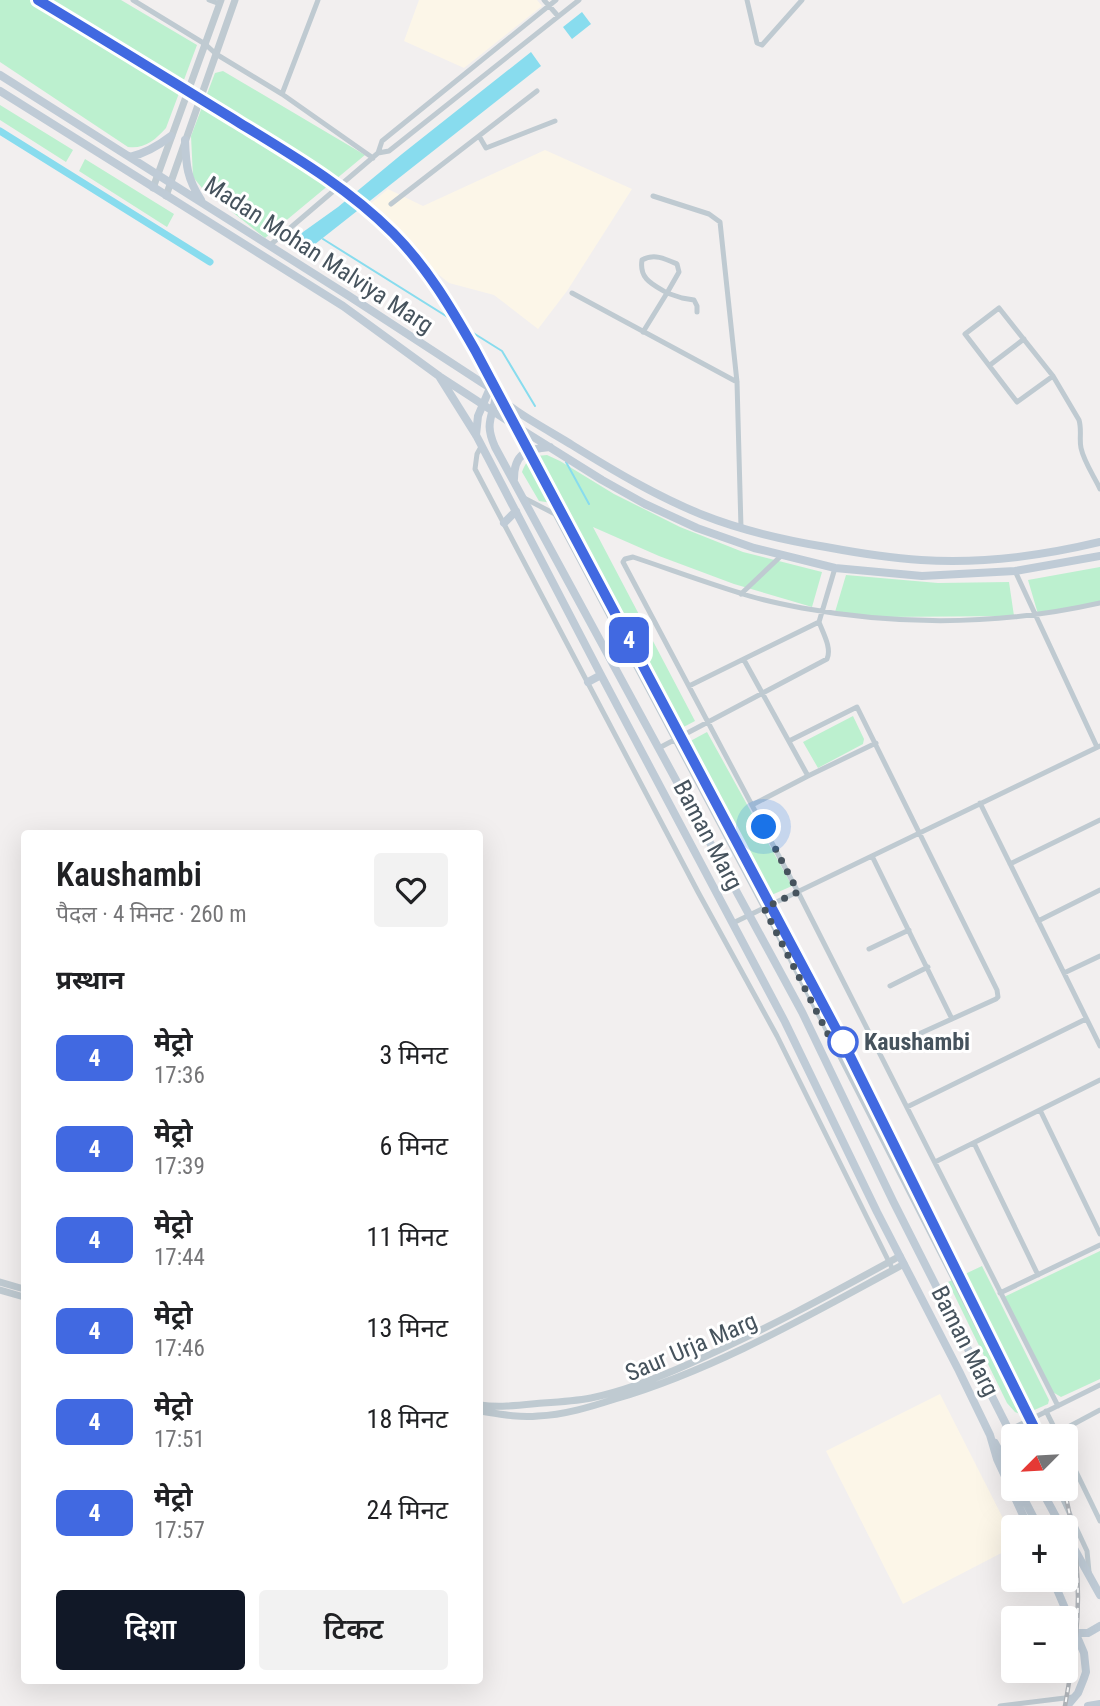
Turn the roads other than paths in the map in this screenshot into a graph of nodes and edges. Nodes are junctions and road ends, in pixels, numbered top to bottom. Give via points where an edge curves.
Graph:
1 (132, 0) edge
2 (209, 0) edge
3 (235, 0) edge
4 (318, 0) edge
5 (544, 0) edge
6 (556, 0) edge
7 (579, 0) edge
8 (747, 0) edge
9 (802, 0) edge
10 (220, 2) edge
11 (549, 6) junction
12 (558, 16) junction
13 (205, 44) junction
14 (216, 54) junction
15 (0, 75) edge
16 (0, 91) edge
17 (537, 91) dead end
18 (282, 94) junction
19 (555, 121) dead end
20 (171, 136) junction
21 (479, 136) junction
22 (185, 140) junction
23 (376, 155) junction
24 (130, 156) junction
25 (158, 174) junction
26 (170, 183) junction
27 (153, 188) junction
28 (653, 195) dead end
29 (166, 196) junction
30 (202, 203) junction
31 (391, 204) dead end
32 (269, 246) junction
33 (572, 293) dead end
34 (667, 293) junction
35 (696, 312) dead end
36 (643, 332) junction
37 (1024, 339) junction
38 (990, 365) junction
39 (439, 376) junction
40 (1053, 376) junction
41 (737, 382) junction
42 (490, 388) junction
43 (496, 397) junction
44 (484, 405) junction
45 (493, 411) junction
46 (476, 435) junction
47 (482, 445) junction
48 (550, 447) junction
49 (514, 482) junction
50 (1100, 489) edge
51 (523, 497) junction
52 (516, 511) junction
53 (504, 523) junction
54 (741, 528) junction
55 (1100, 542) edge
56 (782, 555) junction
57 (1100, 556) edge
58 (904, 558) junction
59 (835, 568) junction
60 (1015, 571) junction
61 (904, 574) junction
62 (741, 594) junction
63 (1100, 603) edge
64 (822, 611) junction
65 (1035, 615) junction
66 (819, 622) junction
67 (744, 660) junction
68 (601, 675) junction
69 (587, 682) junction
70 (689, 686) junction
71 (629, 694) junction
72 (763, 694) junction
73 (623, 717) junction
74 (645, 722) junction
75 (708, 722) junction
76 (630, 729) junction
77 (674, 740) junction
78 (789, 741) junction
79 (876, 743) junction
80 (1099, 747) edge
81 (659, 748) junction
82 (808, 776) junction
83 (981, 803) junction
84 (752, 805) junction
85 (1100, 820) edge
86 (920, 833) junction
87 (872, 856) junction
88 (1010, 864) junction
89 (1100, 890) edge
90 (798, 892) junction
91 (764, 908) junction
92 (750, 915) junction
93 (1038, 921) junction
94 (733, 923) junction
95 (909, 930) junction
96 (869, 949) dead end
97 (1100, 956) edge
98 (928, 967) junction
99 (1064, 973) junction
100 (890, 986) dead end
101 (952, 1019) junction
102 (1086, 1019) junction
103 (1098, 1036) edge
104 (1100, 1046) edge
105 (879, 1052) junction
106 (1100, 1080) edge
107 (907, 1107) junction
108 (1040, 1110) junction
109 (853, 1119) junction
110 (836, 1127) junction
111 (862, 1136) junction
112 (974, 1143) junction
113 (845, 1144) junction
114 (935, 1162) junction
115 (1100, 1234) edge
116 (1100, 1245) edge
117 (902, 1260) junction
118 (891, 1266) junction
119 (1038, 1275) junction
120 (0, 1282) edge
121 (21, 1289) edge
122 (0, 1290) edge
123 (13, 1290) junction
124 (1000, 1293) junction
125 (21, 1295) edge
126 (1100, 1385) edge
127 (483, 1405) edge
128 (1058, 1406) junction
129 (1100, 1410) edge
130 (1046, 1411) junction
131 (483, 1412) edge
132 (1027, 1421) junction
133 (1006, 1424) edge
134 (1023, 1424) edge
135 (1028, 1424) edge
136 (1052, 1424) edge
137 (1076, 1424) edge
138 (990, 1435) junction
139 (1001, 1455) edge
140 (1078, 1476) edge
141 (1064, 1502) edge
142 (1022, 1515) edge
143 (1100, 1521) edge
144 (1078, 1556) edge
145 (1090, 1579) junction
146 (1100, 1595) edge
147 (1100, 1626) edge
148 (1078, 1633) edge
149 (1078, 1636) edge
150 (1075, 1697) junction
151 (1100, 1704) edge
152 (1000, 1706) edge
153 (1067, 1706) edge
154 (1088, 1706) edge

1 - 13 street
2 - 10 street
3 - 14 street
4 - 18 street
5 - 11 street
6 - 11 street
7 - 12 street
8 - 9 street via 757,43 762,45
10 - 13 street
11 - 12 street
11 - 23 street via 382,141
12 - 23 street via 389,151
13 - 14 street
13 - 20 street
14 - 18 street
14 - 22 street
15 - 24 main road, Madan Mohan Malviya Marg
16 - 27 main road, Madan Mohan Malviya Marg
17 - 21 street
18 - 23 street
19 - 21 street via 486,148
20 - 24 main road
20 - 25 street
21 - 31 street
22 - 26 street
22 - 30 main road via 186,167
23 - 32 street
24 - 25 main road, Madan Mohan Malviya Marg
25 - 26 main road, Madan Mohan Malviya Marg
25 - 27 street
26 - 29 street
26 - 30 main road, Madan Mohan Malviya Marg
27 - 29 main road, Madan Mohan Malviya Marg
28 - 41 street via 720,222
29 - 39 main road, Madan Mohan Malviya Marg via 343,306
30 - 32 main road, Madan Mohan Malviya Marg
32 - 42 main road, Madan Mohan Malviya Marg
33 - 36 street
34 - 34 street via 646,278 642,260 661,257 677,264 679,272
34 - 35 street via 694,300
34 - 36 street
36 - 41 street
37 - 38 street
37 - 38 street via 999,308 965,334
37 - 40 street
38 - 40 street via 1017,402
39 - 44 main road, Madan Mohan Malviya Marg
39 - 46 main road, Baman Marg
40 - 50 street via 1079,420 1081,452
41 - 54 street
42 - 43 main road, Madan Mohan Malviya Marg
42 - 44 main road
43 - 45 main road, Baman Marg
43 - 54 main road, Madan Mohan Malviya Marg via 616,472 703,515
44 - 45 main road, Madan Mohan Malviya Marg
44 - 46 main road
45 - 48 main road, Madan Mohan Malviya Marg
45 - 49 main road, Baman Marg via 489,433
46 - 47 main road, Baman Marg
47 - 52 main road, Baman Marg
47 - 53 street via 475,469
48 - 49 main road via 521,456 514,468
48 - 56 main road, Madan Mohan Malviya Marg via 645,504 697,528
49 - 51 main road, Baman Marg
51 - 71 main road, Baman Marg
51 - 77 street via 555,514
52 - 53 main road
52 - 68 main road, Baman Marg
53 - 69 street
54 - 58 main road, Madan Mohan Malviya Marg via 802,543
55 - 58 main road, Madan Mohan Malviya Marg via 982,560
56 - 59 main road, Madan Mohan Malviya Marg
56 - 62 street
57 - 60 main road, Madan Mohan Malviya Marg
58 - 61 main road
59 - 61 main road, Madan Mohan Malviya Marg
59 - 64 street
60 - 61 main road, Madan Mohan Malviya Marg
60 - 65 street
62 - 64 street
62 - 70 street via 633,557 625,559 624,566
63 - 65 street
64 - 65 street via 931,621
64 - 66 street
65 - 80 street
66 - 67 street
66 - 72 street via 829,648 827,659
67 - 70 street
67 - 72 street
68 - 69 main road
68 - 73 main road, Baman Marg
69 - 118 street via 777,1036
70 - 75 street
71 - 73 main road
71 - 74 main road, Baman Marg
72 - 75 street
72 - 78 street
73 - 76 main road, Baman Marg
74 - 76 main road
74 - 81 main road, Baman Marg
75 - 77 street
75 - 84 street
76 - 94 main road, Baman Marg
77 - 81 street
77 - 91 street
78 - 79 street via 857,707
78 - 82 street
79 - 82 street
79 - 86 street
80 - 83 street
81 - 92 main road, Baman Marg
82 - 84 street
83 - 86 street
83 - 88 street
84 - 90 street
85 - 88 street
86 - 87 street
86 - 101 street via 998,993 996,999
87 - 90 street
87 - 95 street
88 - 93 street
89 - 93 street
90 - 91 street
90 - 105 street
91 - 92 street
91 - 132 street
92 - 94 street
92 - 109 main road, Baman Marg
93 - 99 street
94 - 110 main road, Baman Marg
95 - 96 street
95 - 98 street
97 - 99 street
98 - 100 street
98 - 101 street
99 - 102 street
101 - 105 street
102 - 103 street
102 - 107 street
103 - 104 street
105 - 107 street
106 - 108 street
107 - 114 street
108 - 112 street
108 - 115 street
109 - 110 main road
109 - 111 main road, Baman Marg
110 - 113 main road, Baman Marg
111 - 113 main road
111 - 133 main road, Baman Marg
112 - 114 street
112 - 119 street
113 - 117 main road, Baman Marg
114 - 124 street
116 - 119 street
117 - 118 street, Saur Urja Marg
117 - 138 main road, Baman Marg
118 - 127 street, Saur Urja Marg via 735,1344 635,1385 594,1398
118 - 131 street, Saur Urja Marg via 736,1352 636,1393 538,1416
119 - 124 street
120 - 123 street
121 - 123 street
122 - 123 street
123 - 125 street
124 - 128 street
126 - 128 street
128 - 130 street
129 - 137 street
130 - 132 street
130 - 136 street
132 - 134 street
132 - 135 street
138 - 139 main road
138 - 142 main road, Baman Marg
140 - 143 street
141 - 145 street via 1087,1551
144 - 145 main road
145 - 146 main road
147 - 148 main road
149 - 150 main road via 1086,1672
150 - 152 street
150 - 153 main road
151 - 154 main road

